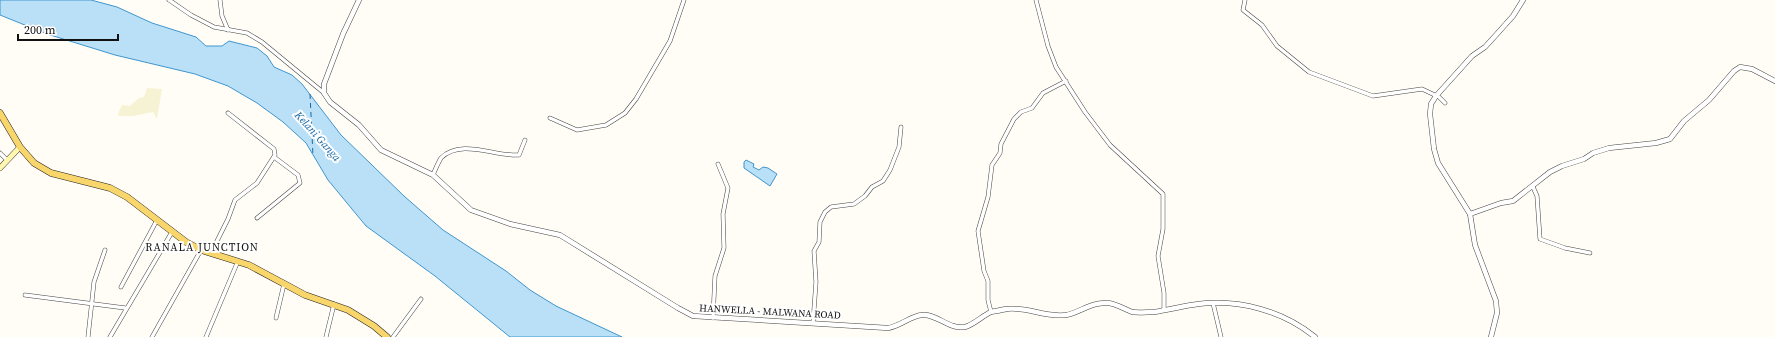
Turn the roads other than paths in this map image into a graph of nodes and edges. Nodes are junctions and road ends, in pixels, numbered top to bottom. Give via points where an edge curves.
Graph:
1 (169, 0) edge
2 (220, 0) edge
3 (359, 0) edge
4 (684, 0) edge
5 (1036, 0) edge
6 (1245, 0) edge
7 (1523, 0) edge
8 (228, 30) junction
9 (1066, 81) junction
10 (1775, 81) edge
11 (324, 93) junction
12 (1436, 96) junction
13 (1445, 103) dead end
14 (0, 113) edge
15 (228, 113) dead end
16 (550, 118) dead end
17 (901, 128) dead end
18 (526, 140) dead end
19 (20, 147) junction
20 (0, 153) edge
21 (274, 157) junction
22 (7, 160) junction
23 (718, 164) dead end
24 (0, 168) edge
25 (433, 175) junction
26 (1532, 187) junction
27 (1470, 214) junction
28 (257, 218) dead end
29 (157, 219) junction
30 (172, 232) junction
31 (105, 250) dead end
32 (201, 250) junction
33 (211, 253) junction
34 (1590, 253) dead end
35 (238, 261) junction
36 (284, 284) junction
37 (121, 287) dead end
38 (25, 295) dead end
39 (421, 300) dead end
40 (91, 303) junction
41 (1213, 303) junction
42 (334, 304) junction
43 (125, 308) junction
44 (1164, 309) junction
45 (991, 312) junction
46 (276, 318) dead end
47 (713, 318) junction
48 (813, 323) junction
49 (88, 337) edge
50 (110, 337) edge
51 (152, 337) edge
52 (206, 337) edge
53 (326, 337) edge
54 (387, 337) edge
55 (393, 337) edge
56 (1221, 337) edge
57 (1315, 337) edge
58 (1491, 337) edge

1 - 8 street via 214,27
2 - 8 street via 222,16
3 - 11 street via 324,84
4 - 16 street via 670,41 625,113 606,125 577,130
5 - 9 street via 1048,46 1056,67
6 - 12 street via 1243,10 1262,25 1277,46 1309,72 1373,96 1422,89
7 - 12 street via 1496,35 1472,56
8 - 11 street via 247,33 262,42
9 - 44 street via 1110,145 1163,194 1163,229 1158,256
9 - 45 street via 1043,93 1032,108 1014,119 1001,144 1000,153 992,165 988,197 978,231
10 - 26 street via 1752,69 1740,67 1709,100 1684,121 1670,139 1609,148 1593,153 1550,172
11 - 25 street, HANWELLA - MALWANA ROAD via 330,102 359,125 381,150
12 - 13 street
12 - 27 street via 1431,104 1430,114 1438,163
14 - 19 main road
15 - 21 street via 274,148
17 - 48 street via 899,147 883,180 854,204 831,207 820,222 819,242 814,252 816,282
18 - 25 street via 519,155 510,156 474,148 448,153 441,159
19 - 22 main road
19 - 29 main road via 34,163 50,173 110,188
20 - 22 street
21 - 28 street via 298,175 300,183
21 - 33 street via 257,183 234,200 228,219
22 - 24 main road
23 - 47 street via 728,188 723,214 724,248 715,276
25 - 47 street, HANWELLA - MALWANA ROAD via 471,210 510,224 560,235 678,308 693,316
26 - 27 street via 1513,201
26 - 34 street via 1537,196 1540,239 1564,248
27 - 58 street via 1475,245 1496,301 1497,313
29 - 30 main road
29 - 37 street
30 - 32 main road
30 - 43 street
31 - 40 street via 94,282
32 - 33 main road
32 - 51 street
33 - 35 main road
35 - 36 main road
35 - 52 street
36 - 42 main road via 305,295
36 - 46 street
38 - 40 street
39 - 55 street
40 - 43 street
40 - 49 street
41 - 44 street, HANWELLA - MALWANA ROAD
41 - 56 street
41 - 57 street, HANWELLA - MALWANA ROAD via 1244,306 1277,314
42 - 53 street
42 - 54 main road via 361,317
43 - 50 street
44 - 45 street, HANWELLA - MALWANA ROAD via 1155,312 1134,312 1108,303 1095,303 1066,315 1038,314 1023,309
45 - 48 street, HANWELLA - MALWANA ROAD via 964,327 952,326 926,315 898,327 888,328
47 - 48 street, HANWELLA - MALWANA ROAD

